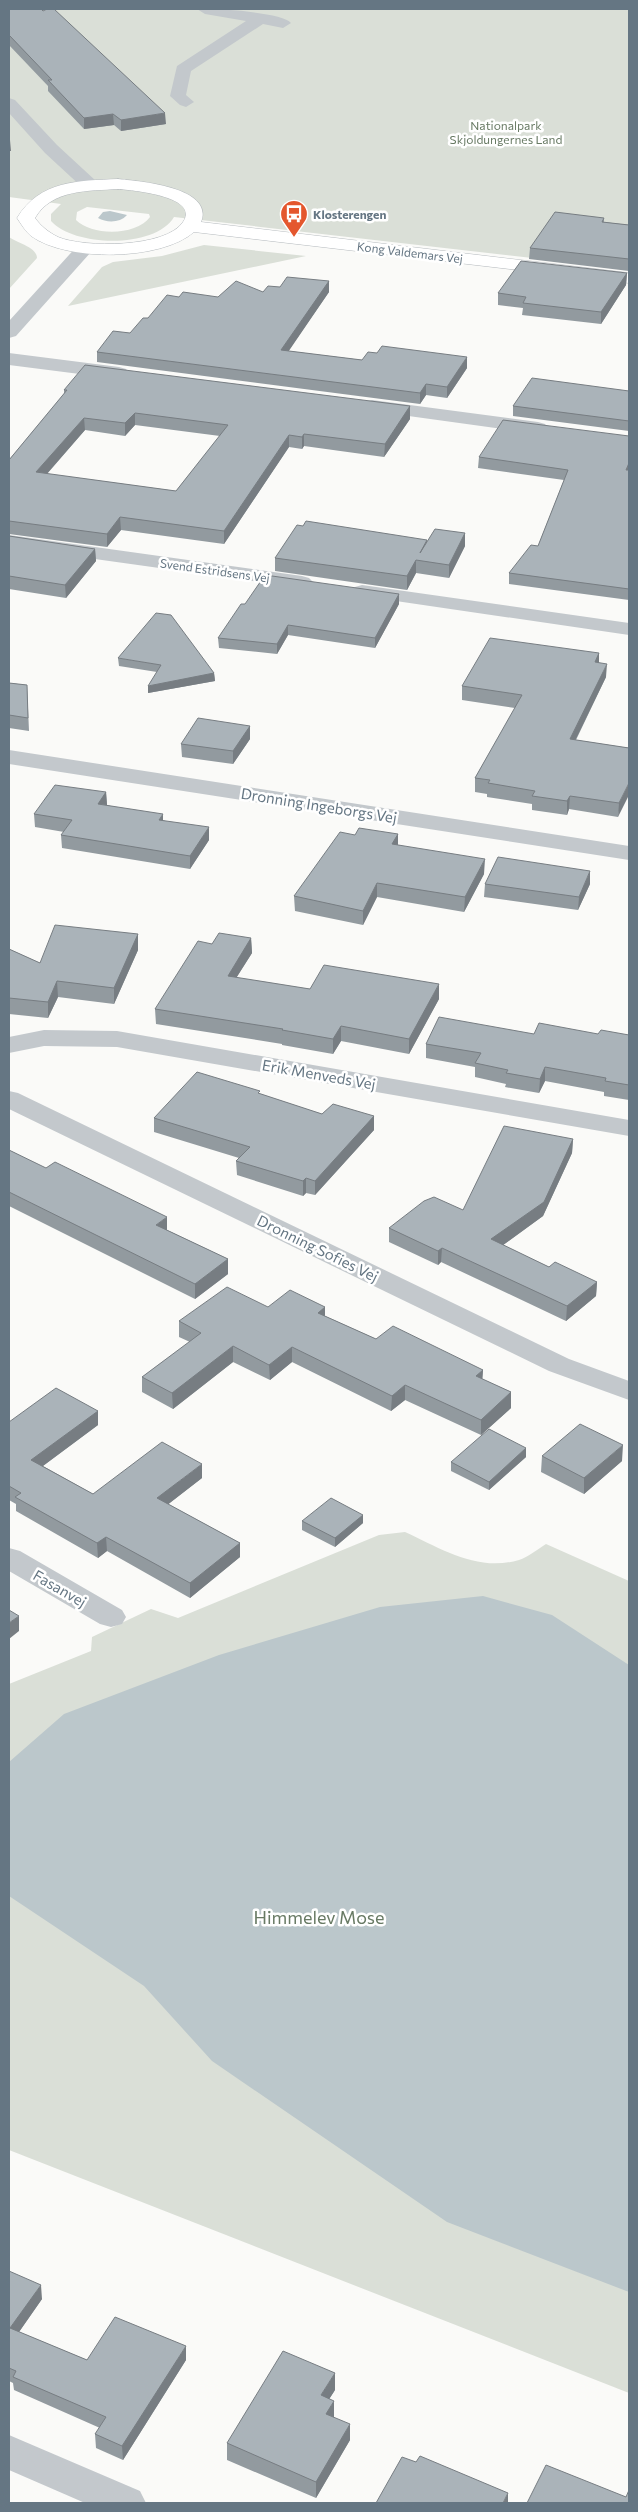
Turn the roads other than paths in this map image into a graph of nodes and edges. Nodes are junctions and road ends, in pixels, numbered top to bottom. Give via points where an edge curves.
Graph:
1 (205, 9) edge
2 (260, 19) junction
3 (282, 23) dead end
4 (186, 102) dead end
5 (9, 103) edge
6 (90, 186) junction
7 (190, 226) junction
8 (85, 248) junction
9 (629, 278) edge
10 (9, 332) edge
11 (9, 359) edge
12 (134, 375) edge
13 (356, 404) edge
14 (557, 430) edge
15 (9, 540) edge
16 (629, 629) edge
17 (9, 757) edge
18 (629, 853) edge
19 (9, 1045) edge
20 (9, 1099) edge
21 (629, 1128) edge
22 (629, 1391) edge
23 (9, 1558) edge
24 (111, 1617) dead end
25 (9, 2452) edge
26 (126, 2503) edge

1 - 2 street
2 - 3 street
2 - 4 street via 183,69 178,96
5 - 6 street
6 - 7 main road via 135,186 167,192 193,208
6 - 8 main road via 53,194 23,207 30,228 42,237
7 - 8 main road via 178,235 152,244
7 - 9 main road, Kong Valdemars Vej
8 - 10 street
11 - 12 street
13 - 14 street
15 - 16 street, Svend Estridsens Vej
17 - 18 street, Dronning Ingeborgs Vej
19 - 21 street, Erik Menveds Vej via 44,1038 117,1039
20 - 22 street, Dronning Sofies Vej via 559,1365
23 - 24 street, Fasanvej
25 - 26 street

